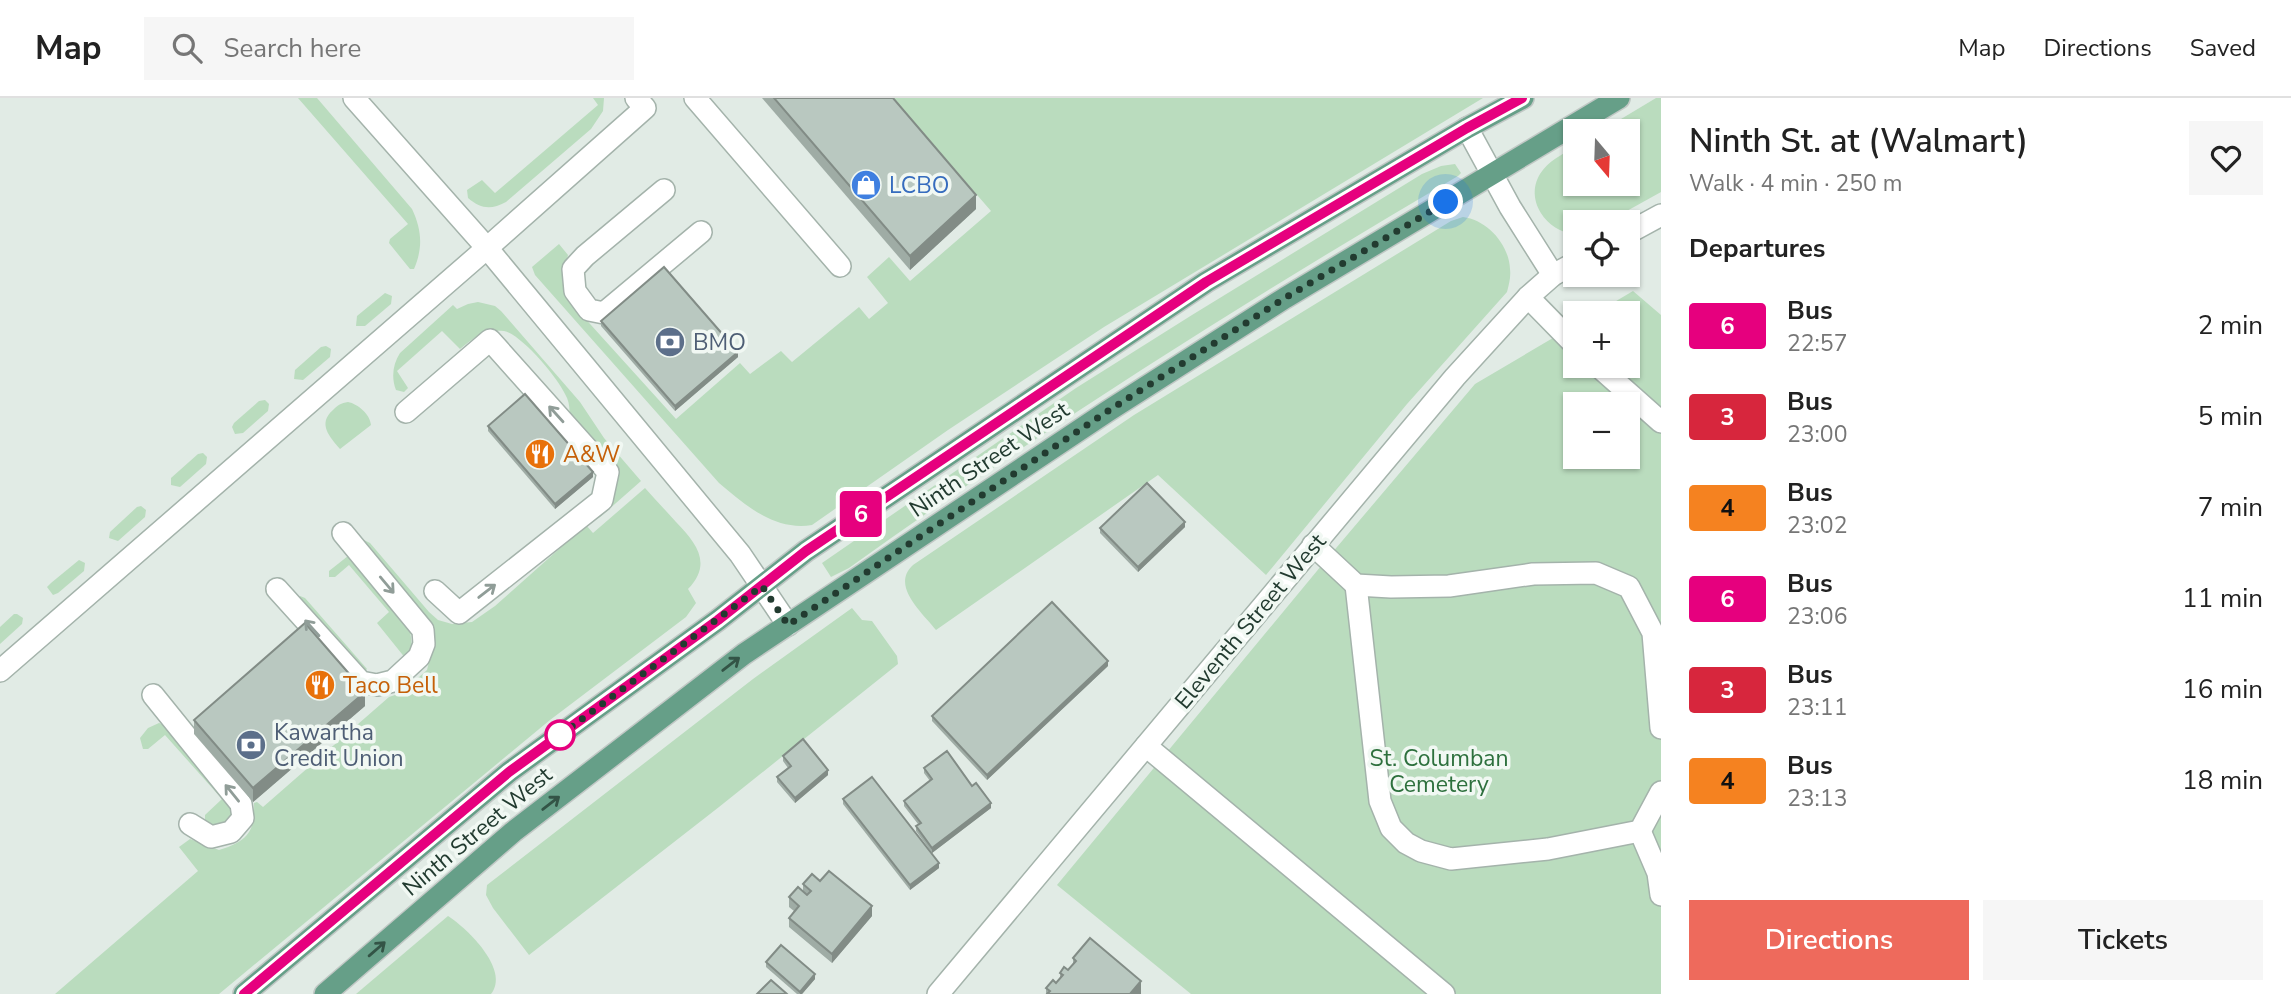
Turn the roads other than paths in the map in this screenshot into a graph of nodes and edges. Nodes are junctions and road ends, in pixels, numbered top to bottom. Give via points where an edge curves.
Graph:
1 (354, 98) edge
2 (695, 98) edge
3 (1522, 98) edge
4 (1619, 98) edge
5 (646, 101) edge
6 (1467, 128) junction
7 (1492, 174) junction
8 (664, 190) dead end
9 (1661, 215) edge
10 (1640, 226) edge
11 (701, 232) dead end
12 (487, 248) junction
13 (840, 266) dead end
14 (1563, 270) edge
15 (1553, 275) junction
16 (1528, 297) junction
17 (1563, 333) edge
18 (1612, 378) edge
19 (406, 412) dead end
20 (1661, 422) edge
21 (343, 533) dead end
22 (1313, 545) junction
23 (1356, 585) junction
24 (762, 586) junction
25 (277, 589) dead end
26 (435, 591) dead end
27 (788, 625) junction
28 (0, 671) edge
29 (153, 695) dead end
30 (1661, 728) edge
31 (1146, 746) junction
32 (1661, 792) edge
33 (190, 824) dead end
34 (1640, 831) junction
35 (1661, 895) edge
36 (244, 994) edge
37 (325, 994) edge
38 (938, 994) edge
39 (1444, 994) edge

1 - 12 street
2 - 13 street
3 - 6 main road, Ninth Street West
4 - 7 main road, Ninth Street West
5 - 12 street
6 - 7 street
6 - 24 main road, Ninth Street West via 1206,282 806,551
7 - 15 street
7 - 27 main road, Ninth Street West via 1132,396
8 - 11 street via 573,269 575,291 589,310 604,313
9 - 10 street
12 - 24 street
12 - 28 street
14 - 15 street, Eleventh Street West
15 - 16 street, Eleventh Street West
16 - 17 street
16 - 22 street, Eleventh Street West
18 - 20 street
26 -> 19 street via 459,613 602,500 608,472 490,340
21 -> 25 street via 423,629 419,657 393,681 361,682
22 - 23 street
22 - 31 street, Eleventh Street West
23 - 30 street via 1448,586 1533,574 1596,573 1629,587 1653,633
23 - 34 street via 1380,802 1391,828 1406,843 1451,859 1548,849
24 - 27 street
24 - 36 main road, Ninth Street West via 509,772
37 -> 27 main road, Ninth Street West via 513,832
33 -> 29 street via 211,837 231,832 243,818 241,804
31 - 38 street, Eleventh Street West
31 - 39 street
32 - 34 street
34 - 35 street via 1658,873

